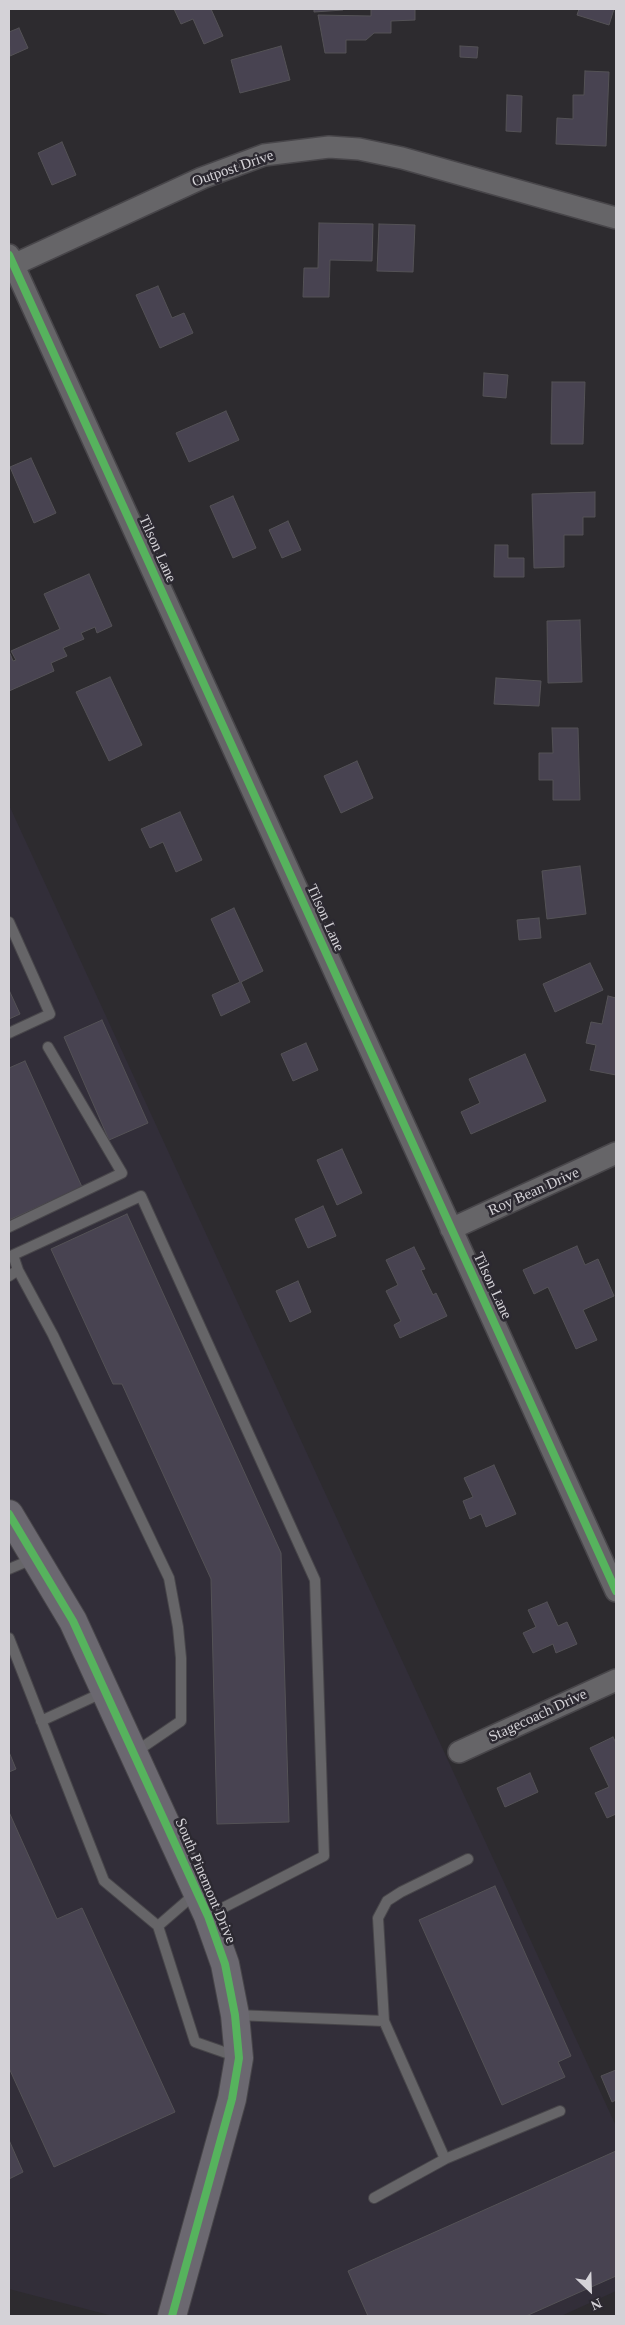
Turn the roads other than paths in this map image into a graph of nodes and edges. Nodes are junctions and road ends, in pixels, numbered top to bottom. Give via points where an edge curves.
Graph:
1 (616, 218) edge
2 (10, 262) edge
3 (9, 922) edge
4 (9, 1033) edge
5 (48, 1047) dead end
6 (616, 1154) edge
7 (9, 1226) edge
8 (451, 1229) junction
9 (18, 1270) junction
10 (9, 1276) edge
11 (9, 1514) edge
12 (36, 1557) junction
13 (9, 1569) edge
14 (616, 1591) edge
15 (9, 1638) edge
16 (616, 1680) edge
17 (105, 1692) junction
18 (41, 1721) junction
19 (459, 1752) dead end
20 (134, 1754) junction
21 (468, 1859) dead end
22 (202, 1904) junction
23 (158, 1926) junction
24 (235, 2015) junction
25 (384, 2021) junction
26 (238, 2058) junction
27 (560, 2111) dead end
28 (445, 2159) junction
29 (374, 2198) dead end
30 (172, 2316) edge

1 - 2 street, Outpost Drive via 402,158 360,149 329,147 264,155 202,178
2 - 8 street, Tilson Lane
3 - 4 lane via 50,1014
5 - 7 lane via 122,1173
6 - 8 street, Roy Bean Drive
8 - 14 street, Tilson Lane
9 - 10 lane
9 - 20 lane via 53,1335 169,1578 181,1658 181,1721
9 - 22 lane via 13,1254 141,1196 315,1580 324,1856
11 - 12 street, South Pinemont Drive
12 - 13 lane
12 - 17 street, South Pinemont Drive via 73,1621
15 - 18 lane
16 - 19 street, Stagecoach Drive
17 - 18 lane
17 - 20 street, South Pinemont Drive
18 - 23 lane via 104,1881
20 - 22 street, South Pinemont Drive
21 - 25 lane via 387,1901 378,1918
22 - 23 lane
22 - 24 street, South Pinemont Drive via 226,1964
23 - 26 lane via 195,2042
24 - 25 lane
24 - 26 street, South Pinemont Drive
25 - 28 lane
26 - 30 street, South Pinemont Drive via 232,2099
27 - 28 lane
28 - 29 lane

